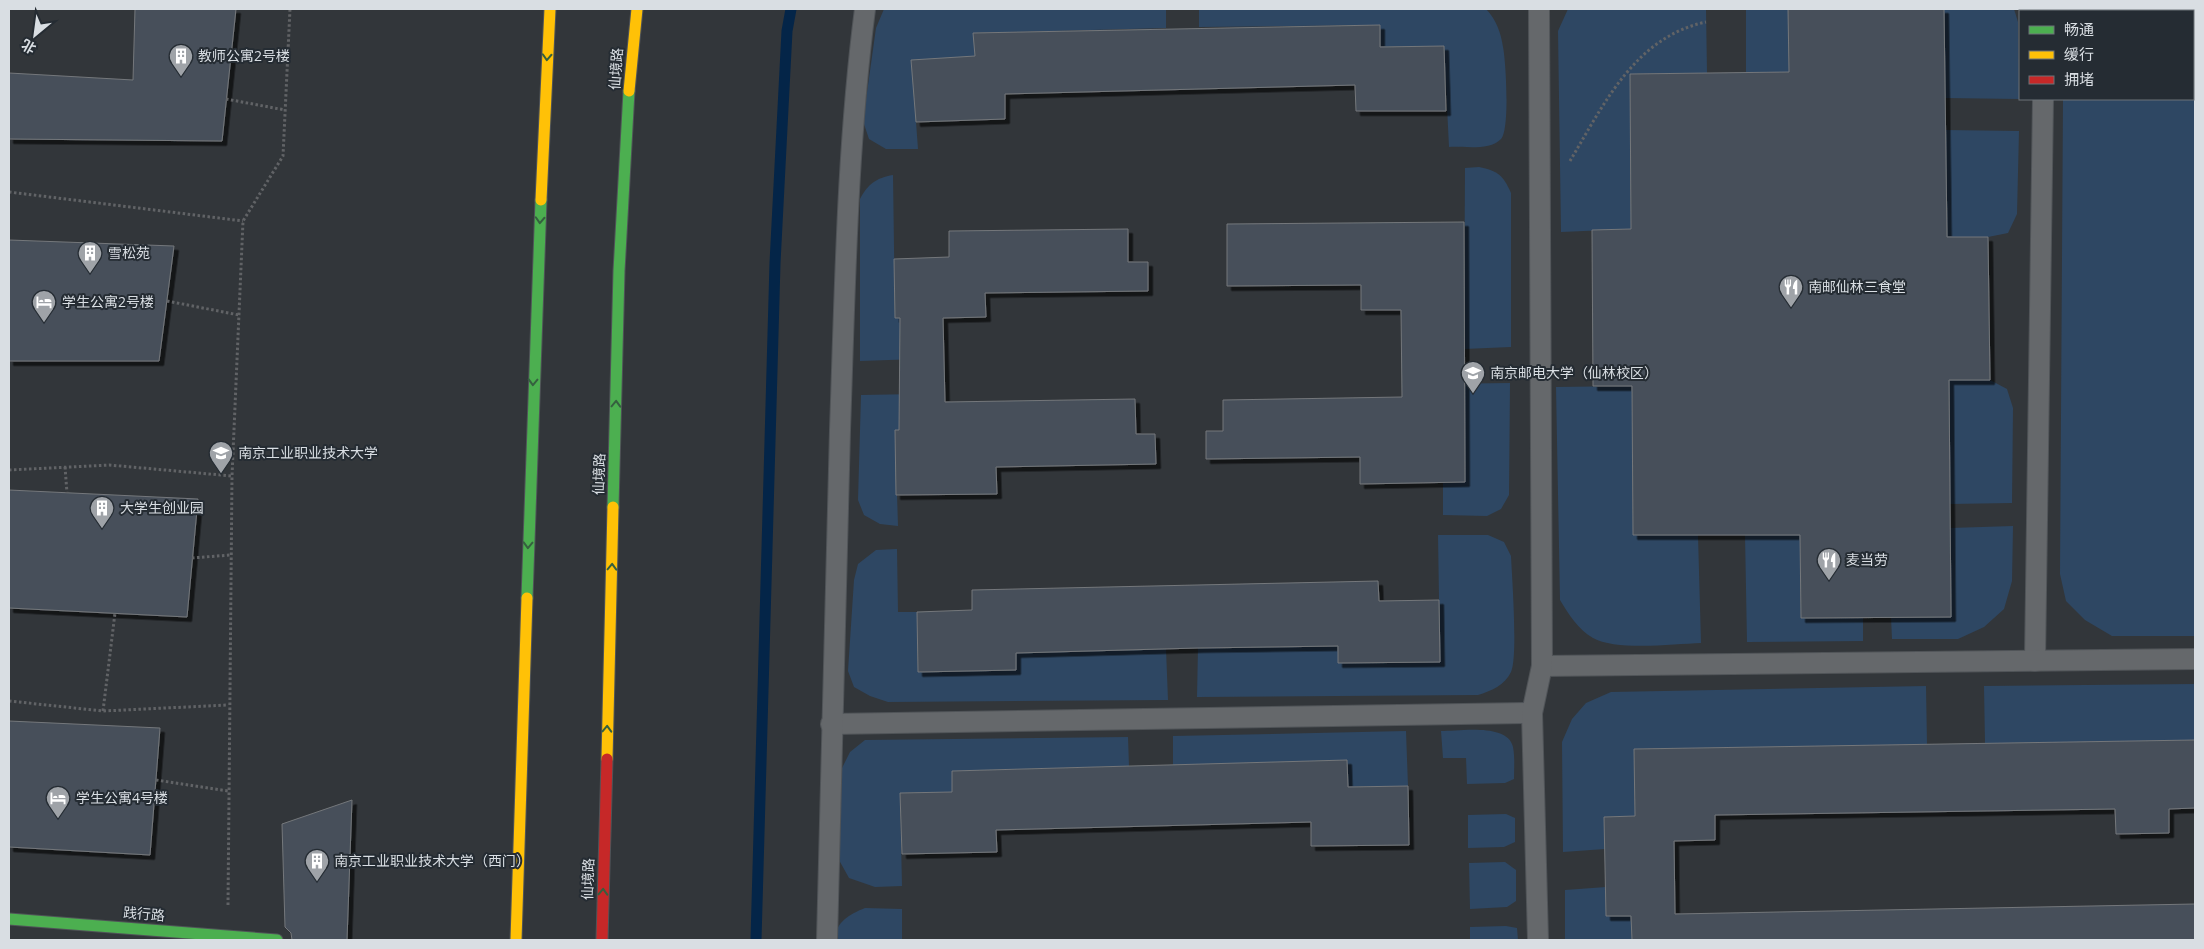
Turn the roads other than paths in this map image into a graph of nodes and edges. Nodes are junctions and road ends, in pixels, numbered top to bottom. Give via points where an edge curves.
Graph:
1 (550, 9) edge
2 (637, 9) edge
3 (866, 9) edge
4 (1539, 9) edge
5 (2043, 100) edge
6 (2195, 659) edge
7 (2035, 661) junction
8 (1542, 666) junction
9 (1532, 713) junction
10 (831, 724) junction
11 (9, 918) edge
12 (277, 940) edge
13 (516, 940) edge
14 (602, 940) edge
15 (827, 940) edge
16 (1538, 940) edge

1 -> 13 main road via 534,374
14 -> 2 main road, 仙境路 via 619,271
3 - 10 lane via 856,83 847,222
4 - 8 lane
5 - 7 lane
6 - 7 lane
7 - 8 lane
8 - 9 lane
9 - 10 lane
9 - 16 lane
10 - 15 lane
11 - 12 main road, 践行路

